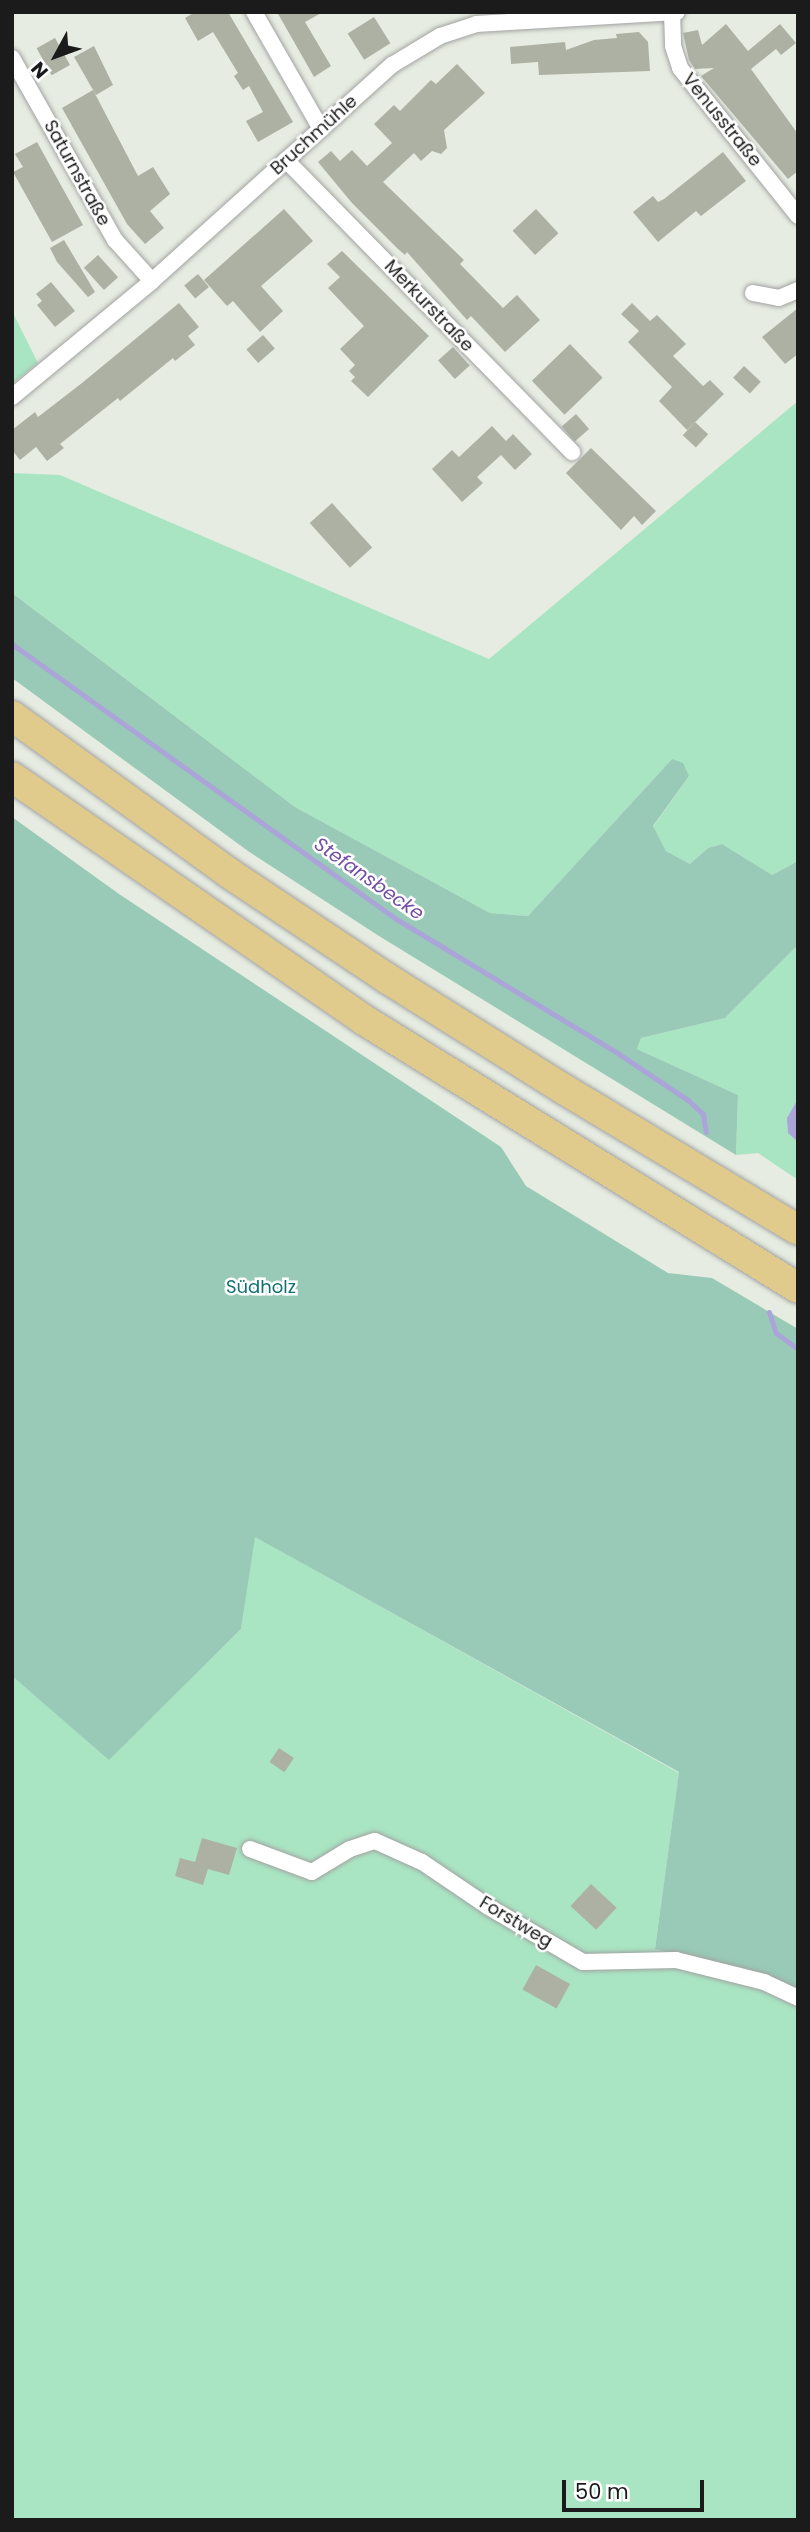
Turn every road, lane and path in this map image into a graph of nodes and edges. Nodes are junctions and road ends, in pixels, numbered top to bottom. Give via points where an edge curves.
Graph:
1 (254, 12) edge
2 (677, 12) edge
3 (672, 13) edge
4 (519, 17) edge
5 (12, 58) edge
6 (321, 129) junction
7 (286, 160) junction
8 (798, 216) edge
9 (152, 282) junction
10 (798, 290) edge
11 (753, 293) dead end
12 (12, 397) edge
13 (572, 452) dead end
14 (12, 716) edge
15 (12, 777) edge
16 (798, 1230) edge
17 (798, 1288) edge
18 (250, 1849) dead end
19 (798, 1998) edge

1 - 6 street
2 - 3 street, Bruchmühle
3 - 4 street, Bruchmühle
3 - 8 street, Venusstraße via 673,46 680,68
4 - 6 street, Bruchmühle via 440,36 392,65
5 - 9 street, Saturnstraße via 115,240
6 - 7 street, Bruchmühle
7 - 9 street, Bruchmühle
7 - 13 street, Merkurstraße
9 - 12 street, Bruchmühle
10 - 11 street via 779,298
14 - 16 highway via 229,873 388,979
15 - 17 highway via 364,1020
18 - 19 street, Forstweg via 312,1872 350,1849 375,1841 422,1862 583,1962 676,1959 764,1982

